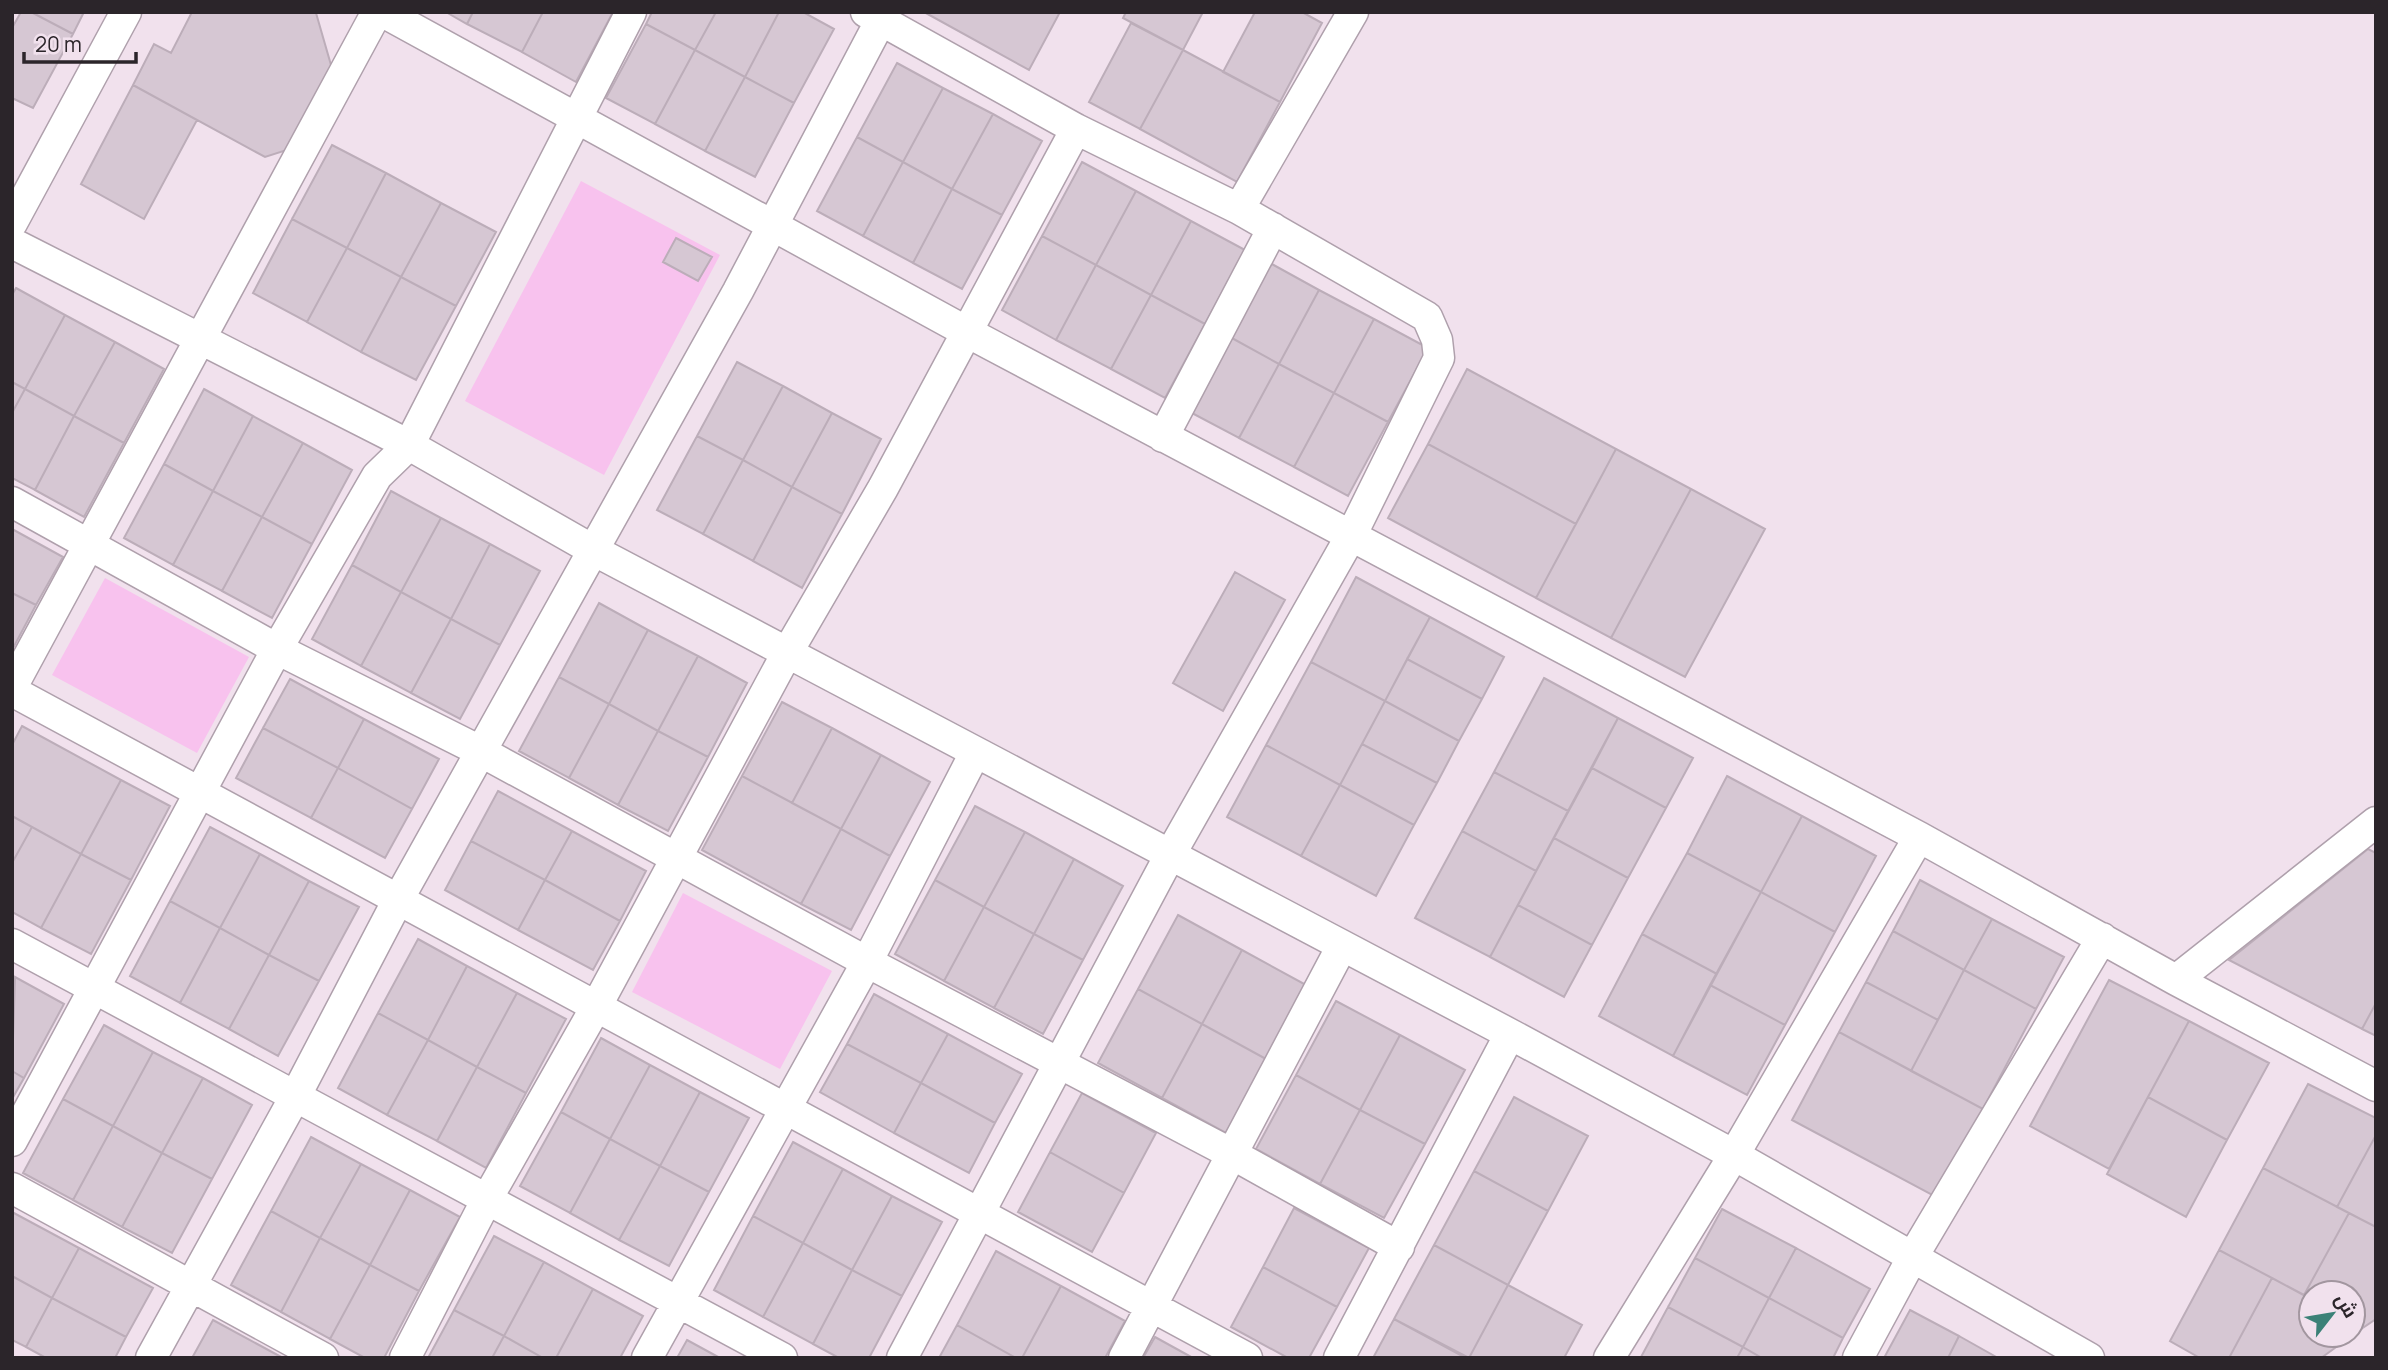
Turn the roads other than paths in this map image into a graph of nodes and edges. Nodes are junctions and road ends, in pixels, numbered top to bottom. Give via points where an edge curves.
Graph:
1 (126, 12) edge
2 (377, 12) edge
3 (383, 12) edge
4 (631, 12) edge
5 (1353, 12) edge
6 (877, 15) edge
7 (576, 117) junction
8 (1076, 130) junction
9 (1240, 209) junction
10 (12, 223) edge
11 (772, 226) junction
12 (1273, 228) junction
13 (12, 243) edge
14 (967, 332) junction
15 (201, 336) junction
16 (1163, 437) junction
17 (410, 445) junction
18 (12, 502) edge
19 (1352, 534) junction
20 (90, 545) junction
21 (593, 550) junction
22 (278, 649) junction
23 (788, 653) junction
24 (12, 689) edge
25 (480, 751) junction
26 (975, 753) junction
27 (200, 790) junction
28 (1919, 837) junction
29 (2369, 838) edge
30 (1170, 855) junction
31 (677, 860) junction
32 (399, 898) junction
33 (2102, 938) junction
34 (12, 944) edge
35 (1342, 946) junction
36 (867, 962) junction
37 (2176, 980) junction
38 (94, 988) junction
39 (596, 1007) junction
40 (1510, 1034) junction
41 (1060, 1063) junction
42 (2376, 1086) edge
43 (296, 1095) junction
44 (783, 1108) junction
45 (12, 1141) edge
46 (1232, 1154) junction
47 (1734, 1154) junction
48 (12, 1188) edge
49 (487, 1199) junction
50 (979, 1215) junction
51 (1399, 1248) junction
52 (1912, 1258) junction
53 (192, 1284) junction
54 (676, 1302) junction
55 (1153, 1305) junction
56 (2043, 1346) edge
57 (151, 1358) edge
58 (323, 1358) edge
59 (405, 1358) edge
60 (646, 1358) edge
61 (782, 1358) edge
62 (902, 1358) edge
63 (1124, 1358) edge
64 (1247, 1358) edge
65 (1339, 1358) edge
66 (1609, 1358) edge
67 (1858, 1358) edge
68 (2090, 1358) edge

1 - 10 street
2 - 15 street
3 - 7 street
4 - 7 street
5 - 9 street
6 - 8 street
6 - 11 street
7 - 11 street
7 - 17 street
8 - 9 street
8 - 14 street
9 - 12 street
11 - 14 street
11 - 21 street
12 - 16 street
12 - 19 street via 1427,317 1437,340 1439,358
13 - 15 street
14 - 16 street
14 - 23 street
15 - 17 street
15 - 20 street
16 - 19 street
17 - 21 street
17 - 22 street via 377,476
18 - 20 street
19 - 28 street
19 - 30 street
20 - 22 street
20 - 24 street
21 - 23 street
21 - 25 street
22 - 25 street
22 - 27 street
23 - 26 street
23 - 31 street
24 - 27 street
25 - 31 street
25 - 32 street
26 - 30 street
26 - 36 street
27 - 32 street
27 - 38 street
28 - 33 street
28 - 47 street
29 - 37 street
30 - 35 street
30 - 41 street
31 - 36 street
31 - 39 street
32 - 39 street
32 - 43 street
33 - 37 street
33 - 52 street
34 - 38 street
35 - 40 street
35 - 46 street
36 - 41 street
36 - 44 street
37 - 42 street
38 - 43 street
38 - 45 street
39 - 44 street
39 - 49 street
40 - 47 street
40 - 51 street
41 - 46 street
41 - 50 street
43 - 49 street
43 - 53 street
44 - 50 street
44 - 54 street
46 - 51 street
46 - 55 street
47 - 52 street
47 - 66 street
48 - 53 street
49 - 54 street
49 - 59 street
50 - 55 street
50 - 62 street
51 - 65 street
52 - 56 street
52 - 67 street
53 - 57 street
53 - 58 street
54 - 60 street
54 - 61 street
55 - 63 street
55 - 64 street
56 - 68 street

